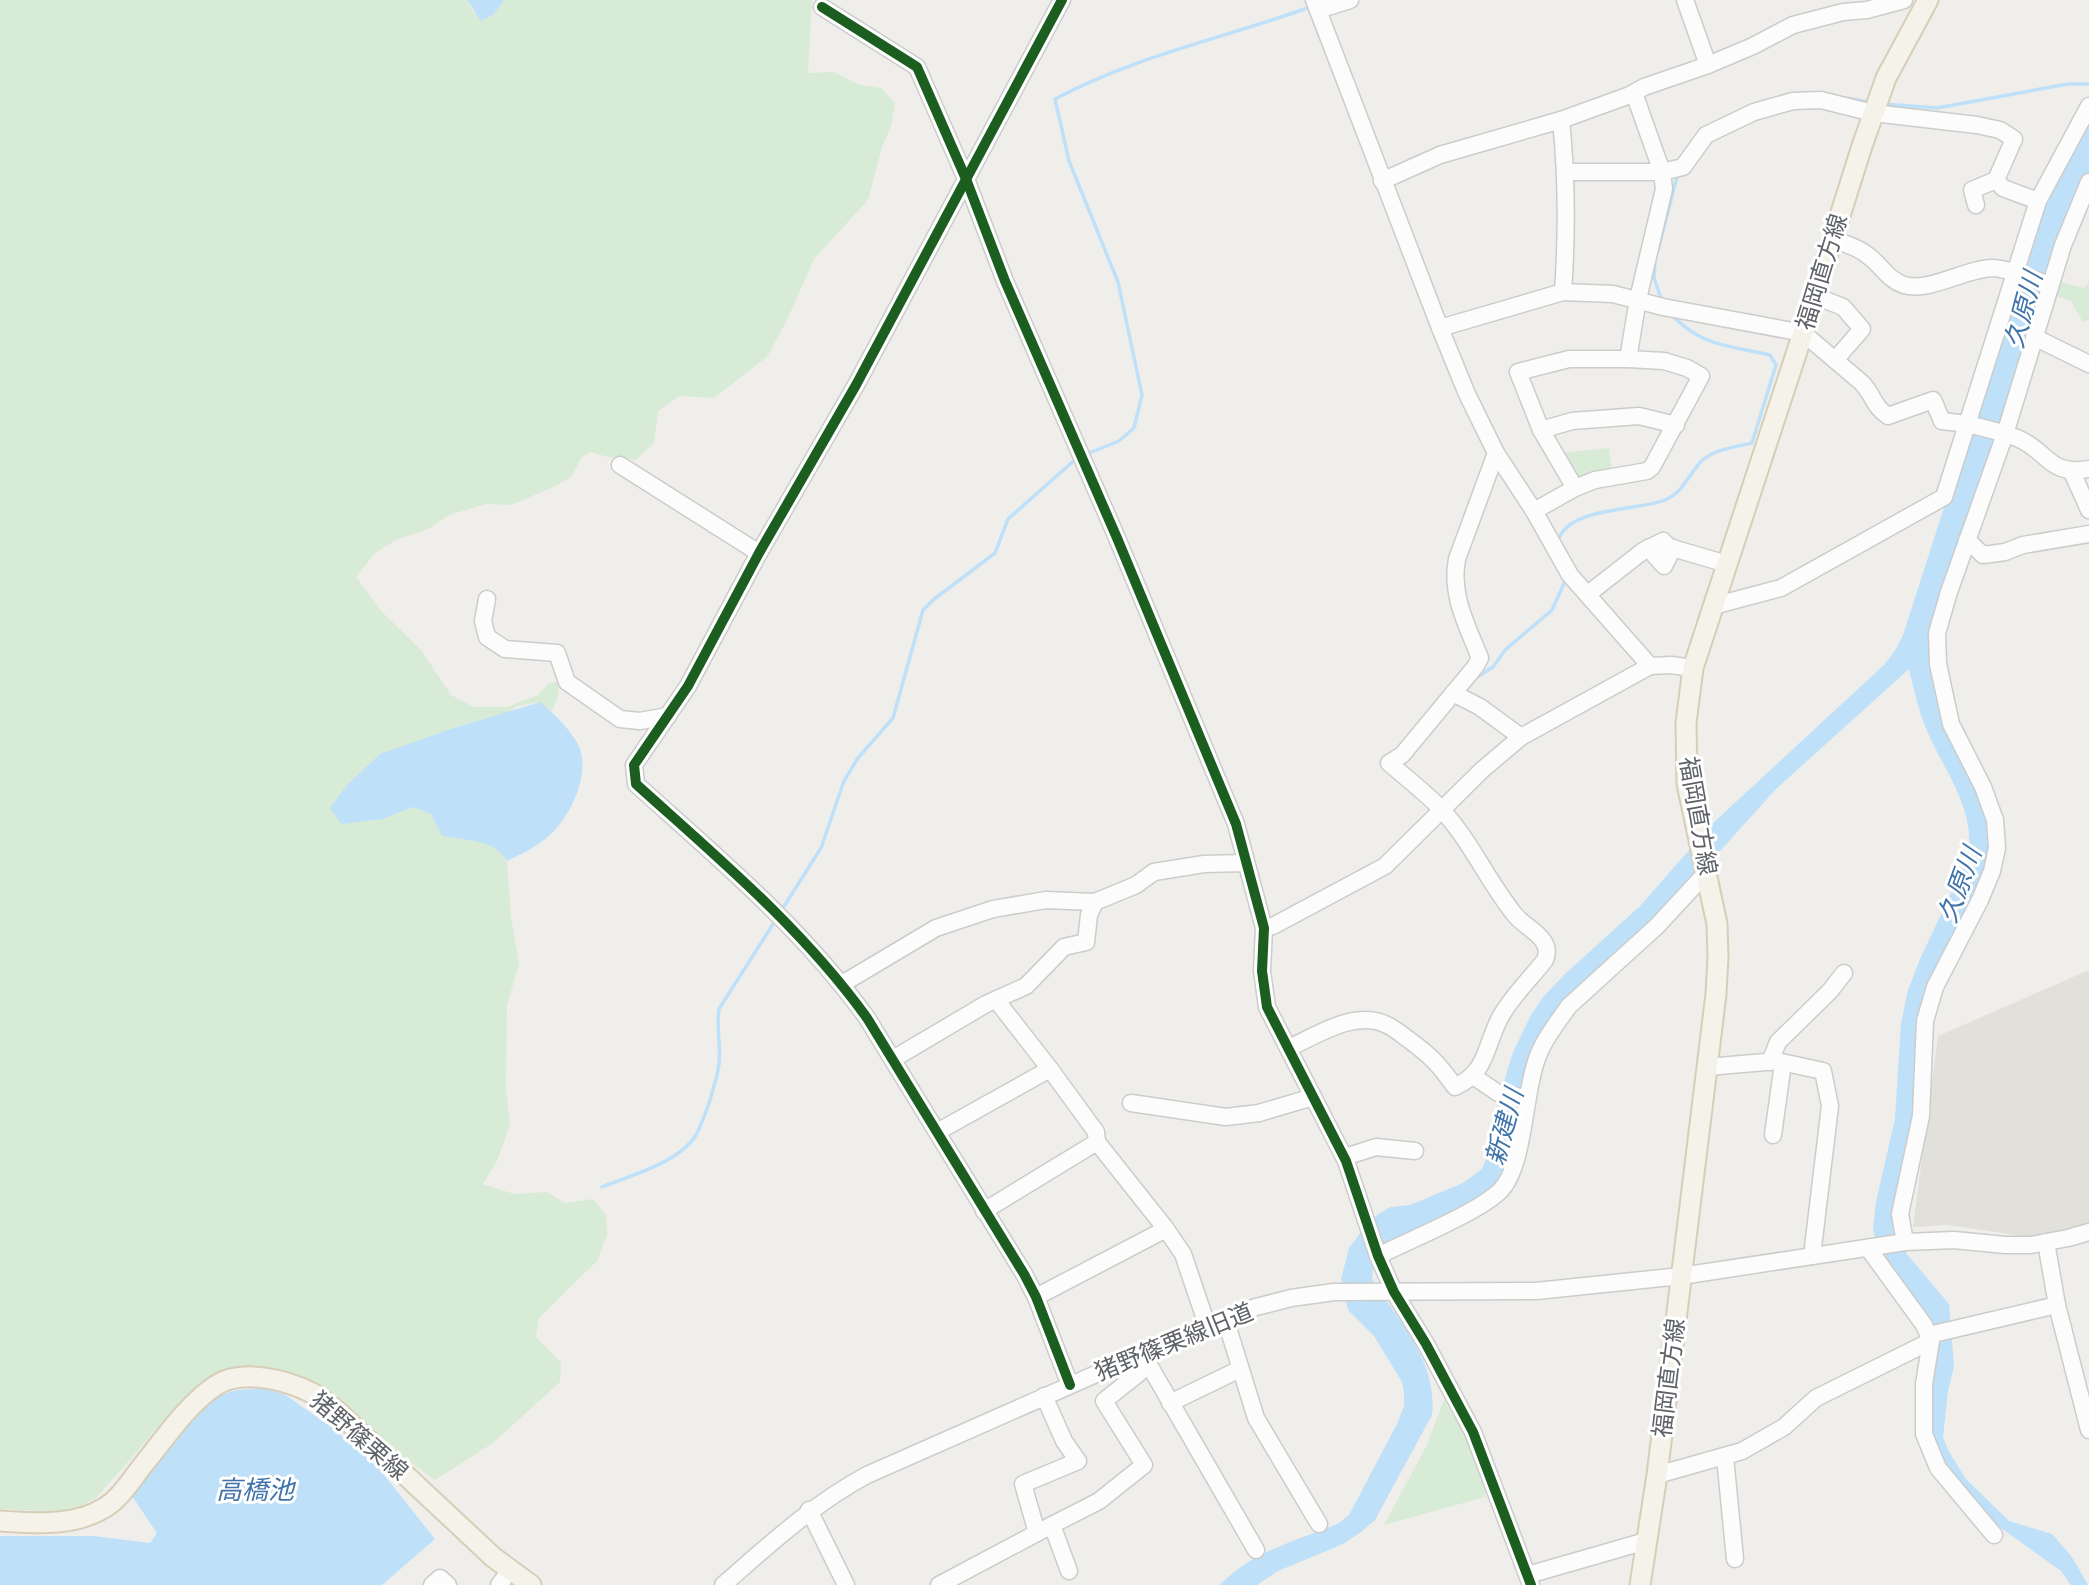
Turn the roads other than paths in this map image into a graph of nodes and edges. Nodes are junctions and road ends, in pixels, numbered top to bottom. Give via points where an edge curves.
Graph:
1 (1062, 0) edge
2 (1350, 0) edge
3 (1685, 0) edge
4 (1916, 1) edge
5 (1316, 5) edge
6 (822, 7) dead end
7 (1708, 65) junction
8 (1634, 93) junction
9 (2089, 106) edge
10 (1873, 113) junction
11 (1561, 120) junction
12 (1567, 172) junction
13 (1662, 172) junction
14 (966, 179) junction
15 (1996, 180) junction
16 (1382, 181) junction
17 (2089, 182) edge
18 (2038, 201) junction
19 (1976, 205) dead end
20 (1832, 239) junction
21 (2015, 273) junction
22 (2049, 285) junction
23 (1563, 292) junction
24 (1815, 296) junction
25 (1638, 299) junction
26 (1440, 328) junction
27 (1803, 333) junction
28 (2034, 337) junction
29 (1628, 359) junction
30 (1835, 360) junction
31 (2089, 364) edge
32 (1968, 423) junction
33 (1675, 425) junction
34 (1541, 430) junction
35 (2005, 435) junction
36 (1496, 453) junction
37 (620, 465) dead end
38 (2089, 469) edge
39 (2072, 471) junction
40 (1575, 488) junction
41 (2089, 510) edge
42 (1534, 511) junction
43 (2089, 534) edge
44 (1967, 540) junction
45 (759, 552) junction
46 (1727, 564) junction
47 (1588, 594) junction
48 (487, 598) dead end
49 (1713, 606) junction
50 (1650, 666) junction
51 (1693, 668) junction
52 (1453, 693) junction
53 (668, 716) junction
54 (1521, 737) junction
55 (1442, 810) junction
56 (1246, 863) junction
57 (1707, 872) junction
58 (1095, 902) junction
59 (1264, 928) junction
60 (1844, 973) dead end
61 (842, 984) junction
62 (997, 1001) junction
63 (1289, 1048) junction
64 (893, 1059) junction
65 (1777, 1062) junction
66 (1707, 1067) junction
67 (1051, 1069) junction
68 (1474, 1076) junction
69 (1313, 1097) junction
70 (1526, 1098) junction
71 (1131, 1103) dead end
72 (937, 1132) junction
73 (1773, 1135) dead end
74 (1097, 1142) junction
75 (1415, 1151) dead end
76 (1345, 1157) junction
77 (984, 1211) junction
78 (1166, 1229) junction
79 (2089, 1231) edge
80 (2046, 1242) junction
81 (1905, 1243) junction
82 (1871, 1247) junction
83 (1378, 1256) junction
84 (1812, 1256) junction
85 (1681, 1276) junction
86 (1394, 1292) junction
87 (1035, 1297) junction
88 (2057, 1305) junction
89 (1225, 1318) junction
90 (1208, 1325) junction
91 (1930, 1338) junction
92 (1145, 1359) junction
93 (1240, 1369) junction
94 (1070, 1385) junction
95 (1044, 1396) junction
96 (1170, 1403) junction
97 (2088, 1424) edge
98 (1725, 1457) junction
99 (1657, 1475) junction
100 (809, 1510) junction
101 (0, 1521) edge
102 (1319, 1524) dead end
103 (1044, 1529) junction
104 (1994, 1535) dead end
105 (1646, 1541) junction
106 (1256, 1550) dead end
107 (1735, 1559) dead end
108 (1069, 1571) dead end
109 (505, 1577) edge
110 (1529, 1580) edge
111 (432, 1585) edge
112 (448, 1585) edge
113 (531, 1585) edge
114 (723, 1585) edge
115 (846, 1585) edge
116 (939, 1585) edge
117 (1640, 1585) edge

1 - 14 street
2 - 5 street
3 - 7 street
4 - 7 street via 1793,25
4 - 10 main road, 福岡直方線
5 - 16 street
6 - 14 street via 917,67
7 - 8 street
8 - 11 street
8 - 13 street
9 - 18 street
10 - 13 street via 1821,100 1793,101 1754,112 1706,135 1684,167
10 - 15 street via 2000,130 2014,139
10 - 20 main road, 福岡直方線
11 - 12 street
11 - 16 street via 1440,155
12 - 13 street
12 - 23 street
13 - 25 street via 1664,189
14 - 45 street via 856,385
14 - 56 street via 1224,794
15 - 18 street via 2003,188
15 - 19 street via 1972,190
16 - 26 street
17 - 22 street
18 - 21 street
20 - 21 street via 1872,258 1904,285 1918,286 1992,268
20 - 24 main road, 福岡直方線
21 - 22 street
21 - 32 street
22 - 28 street
23 - 25 street
23 - 26 street
24 - 27 main road, 福岡直方線
24 - 30 street via 1843,307 1862,329
25 - 27 street
25 - 29 street
26 - 36 street
27 - 30 street
27 - 46 main road, 福岡直方線
28 - 31 street
28 - 35 street
29 - 33 street via 1664,361 1701,376
29 - 34 street via 1569,359 1518,372
30 - 32 street via 1863,383 1875,407 1888,416 1933,400 1942,421
32 - 35 street
32 - 49 street via 1944,497 1781,588
33 - 34 street via 1639,416 1572,421
33 - 40 street via 1647,471
34 - 40 street
35 - 39 street
35 - 44 street
36 - 42 street
36 - 52 street via 1453,578 1480,658
37 - 45 street
38 - 39 street
39 - 41 street
40 - 42 street
42 - 47 street via 1570,575
43 - 44 street via 1983,555
44 - 81 street via 1937,633 1938,664 1951,724 1995,820 1997,848 1993,871 1935,987 1925,1021 1921,1116 1900,1214
45 - 53 street
46 - 47 street via 1663,541
46 - 49 main road, 福岡直方線
47 - 50 street
48 - 53 street via 487,637 505,649 557,653 567,682 620,719 640,722
49 - 51 main road, 福岡直方線
50 - 51 street
50 - 54 street
51 - 57 main road, 福岡直方線 via 1687,711 1687,783
52 - 54 street
52 - 55 street via 1402,755 1389,763
53 - 61 street via 634,765 636,784 773,908
54 - 55 street
55 - 59 street via 1385,866
55 - 68 street via 1516,918 1539,936 1548,953 1502,1013
56 - 58 street via 1204,863 1153,872 1136,885
56 - 59 street
57 - 66 main road, 福岡直方線 via 1718,957
57 - 70 street via 1657,926 1569,1006 1540,1051
58 - 61 street via 1046,900 993,909 936,928
58 - 62 street via 1086,942 1064,947 1026,986
59 - 63 street via 1266,1002
60 - 65 street via 1778,1042
61 - 64 street
62 - 64 street
62 - 67 street
63 - 68 street via 1335,1026 1376,1021 1437,1061 1455,1087
63 - 69 street
64 - 72 street
65 - 66 street
65 - 73 street
65 - 84 street via 1823,1070 1830,1106
66 - 85 main road, 福岡直方線
67 - 72 street
67 - 74 street via 1096,1132
68 - 70 street via 1498,1093
69 - 71 street via 1226,1117
69 - 76 street
70 - 83 street via 1522,1133 1510,1175 1500,1190
72 - 77 street
74 - 77 street
74 - 78 street
75 - 76 street via 1376,1147
76 - 83 street
77 - 87 street
78 - 87 street
78 - 90 street via 1183,1254
79 - 80 street, 猪野篠栗線旧道
80 - 81 street, 猪野篠栗線旧道
80 - 88 street
81 - 82 street, 猪野篠栗線旧道
82 - 84 street, 猪野篠栗線旧道
82 - 91 street
83 - 86 street
84 - 85 street, 猪野篠栗線旧道
85 - 86 street, 猪野篠栗線旧道 via 1536,1291
85 - 99 main road, 福岡直方線
86 - 89 street, 猪野篠栗線旧道 via 1291,1298
86 - 110 street via 1473,1432
87 - 94 street
88 - 91 street
88 - 97 street
89 - 90 street, 猪野篠栗線旧道
89 - 93 street
90 - 92 street, 猪野篠栗線旧道
91 - 98 street via 1816,1398 1784,1427
91 - 104 street via 1924,1434 1938,1468
92 - 94 street, 猪野篠栗線旧道
92 - 96 street
92 - 103 street via 1104,1401 1144,1465 1099,1501
93 - 96 street
93 - 102 street via 1256,1418
94 - 95 street, 猪野篠栗線旧道
95 - 100 street, 猪野篠栗線旧道 via 891,1463
95 - 103 street via 1078,1461 1023,1484
96 - 106 street
98 - 99 street
98 - 107 street
99 - 105 main road, 福岡直方線
100 - 114 street, 猪野篠栗線旧道
100 - 115 street
101 - 109 main road, 猪野篠栗線 via 66,1522 106,1508 196,1401 217,1384 238,1377 258,1378 296,1386 331,1406 493,1557
103 - 108 street
103 - 116 street
105 - 110 street
105 - 117 main road, 福岡直方線
109 - 113 main road, 猪野篠栗線
111 - 112 street via 440,1578

